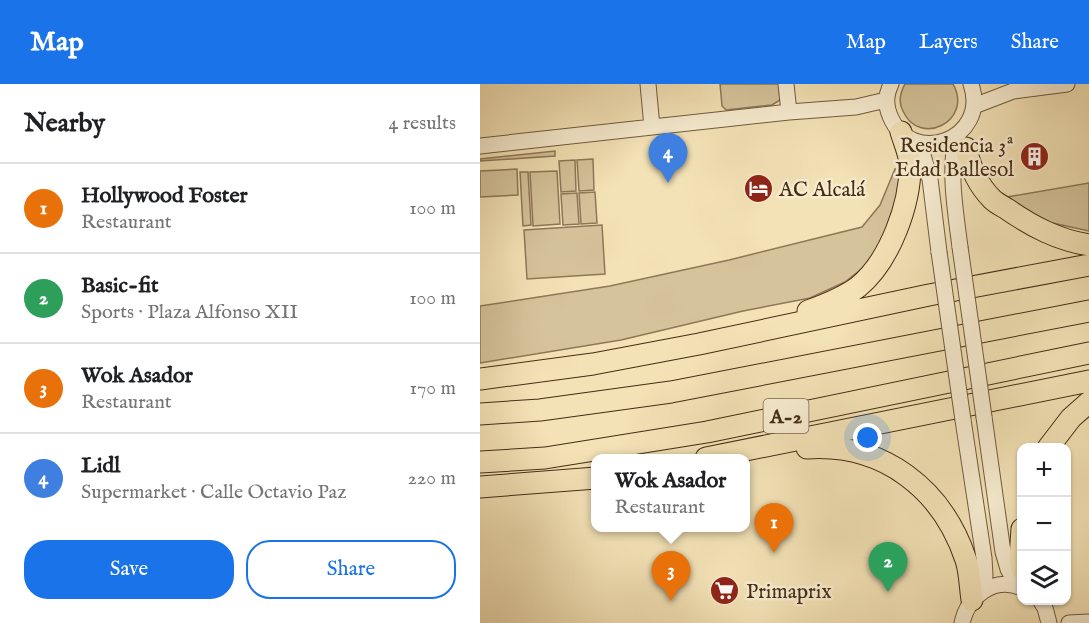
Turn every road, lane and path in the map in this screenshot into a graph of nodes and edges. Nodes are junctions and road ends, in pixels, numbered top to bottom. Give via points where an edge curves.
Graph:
1 (648, 84) edge
2 (786, 84) edge
3 (881, 84) edge
4 (891, 84) edge
5 (1067, 84) edge
6 (978, 93) edge
7 (864, 106) junction
8 (888, 106) junction
9 (789, 112) junction
10 (652, 127) junction
11 (963, 137) junction
12 (909, 141) junction
13 (480, 146) edge
14 (1089, 245) edge
15 (1089, 265) edge
16 (1089, 311) edge
17 (699, 344) junction
18 (1089, 353) edge
19 (480, 379) edge
20 (1089, 381) edge
21 (1089, 402) edge
22 (480, 414) edge
23 (1051, 443) edge
24 (731, 454) edge
25 (750, 457) edge
26 (480, 462) edge
27 (591, 478) edge
28 (480, 487) edge
29 (1017, 578) edge
30 (1017, 582) edge
31 (977, 596) junction
32 (1043, 605) edge
33 (1089, 622) edge
34 (962, 623) edge
35 (1049, 623) edge
36 (1068, 623) edge

1 - 10 street
2 - 9 street
3 - 7 street
4 - 8 street
5 - 6 street
6 - 11 street
7 - 8 street
7 - 9 street
7 - 12 street
8 - 12 street
9 - 10 street
10 - 13 street
11 - 12 street via 932,144
11 - 14 highway via 976,177 992,199 1042,231
11 - 29 street, bridge via 951,175 1003,552 1008,570
12 - 17 highway via 908,192 901,217 891,244 858,286 829,304
12 - 31 street, bridge via 930,179 984,558 985,576
15 - 17 highway
16 - 22 highway, A-2 via 671,392
17 - 19 highway via 593,364
18 - 26 highway, A-2 via 706,432 545,458
20 - 24 highway
21 - 23 highway via 1071,417
25 - 31 highway via 825,447 860,451 892,465 917,483 944,512 967,562
27 - 28 highway
30 - 31 street
31 - 34 street
32 - 35 street
33 - 36 street

